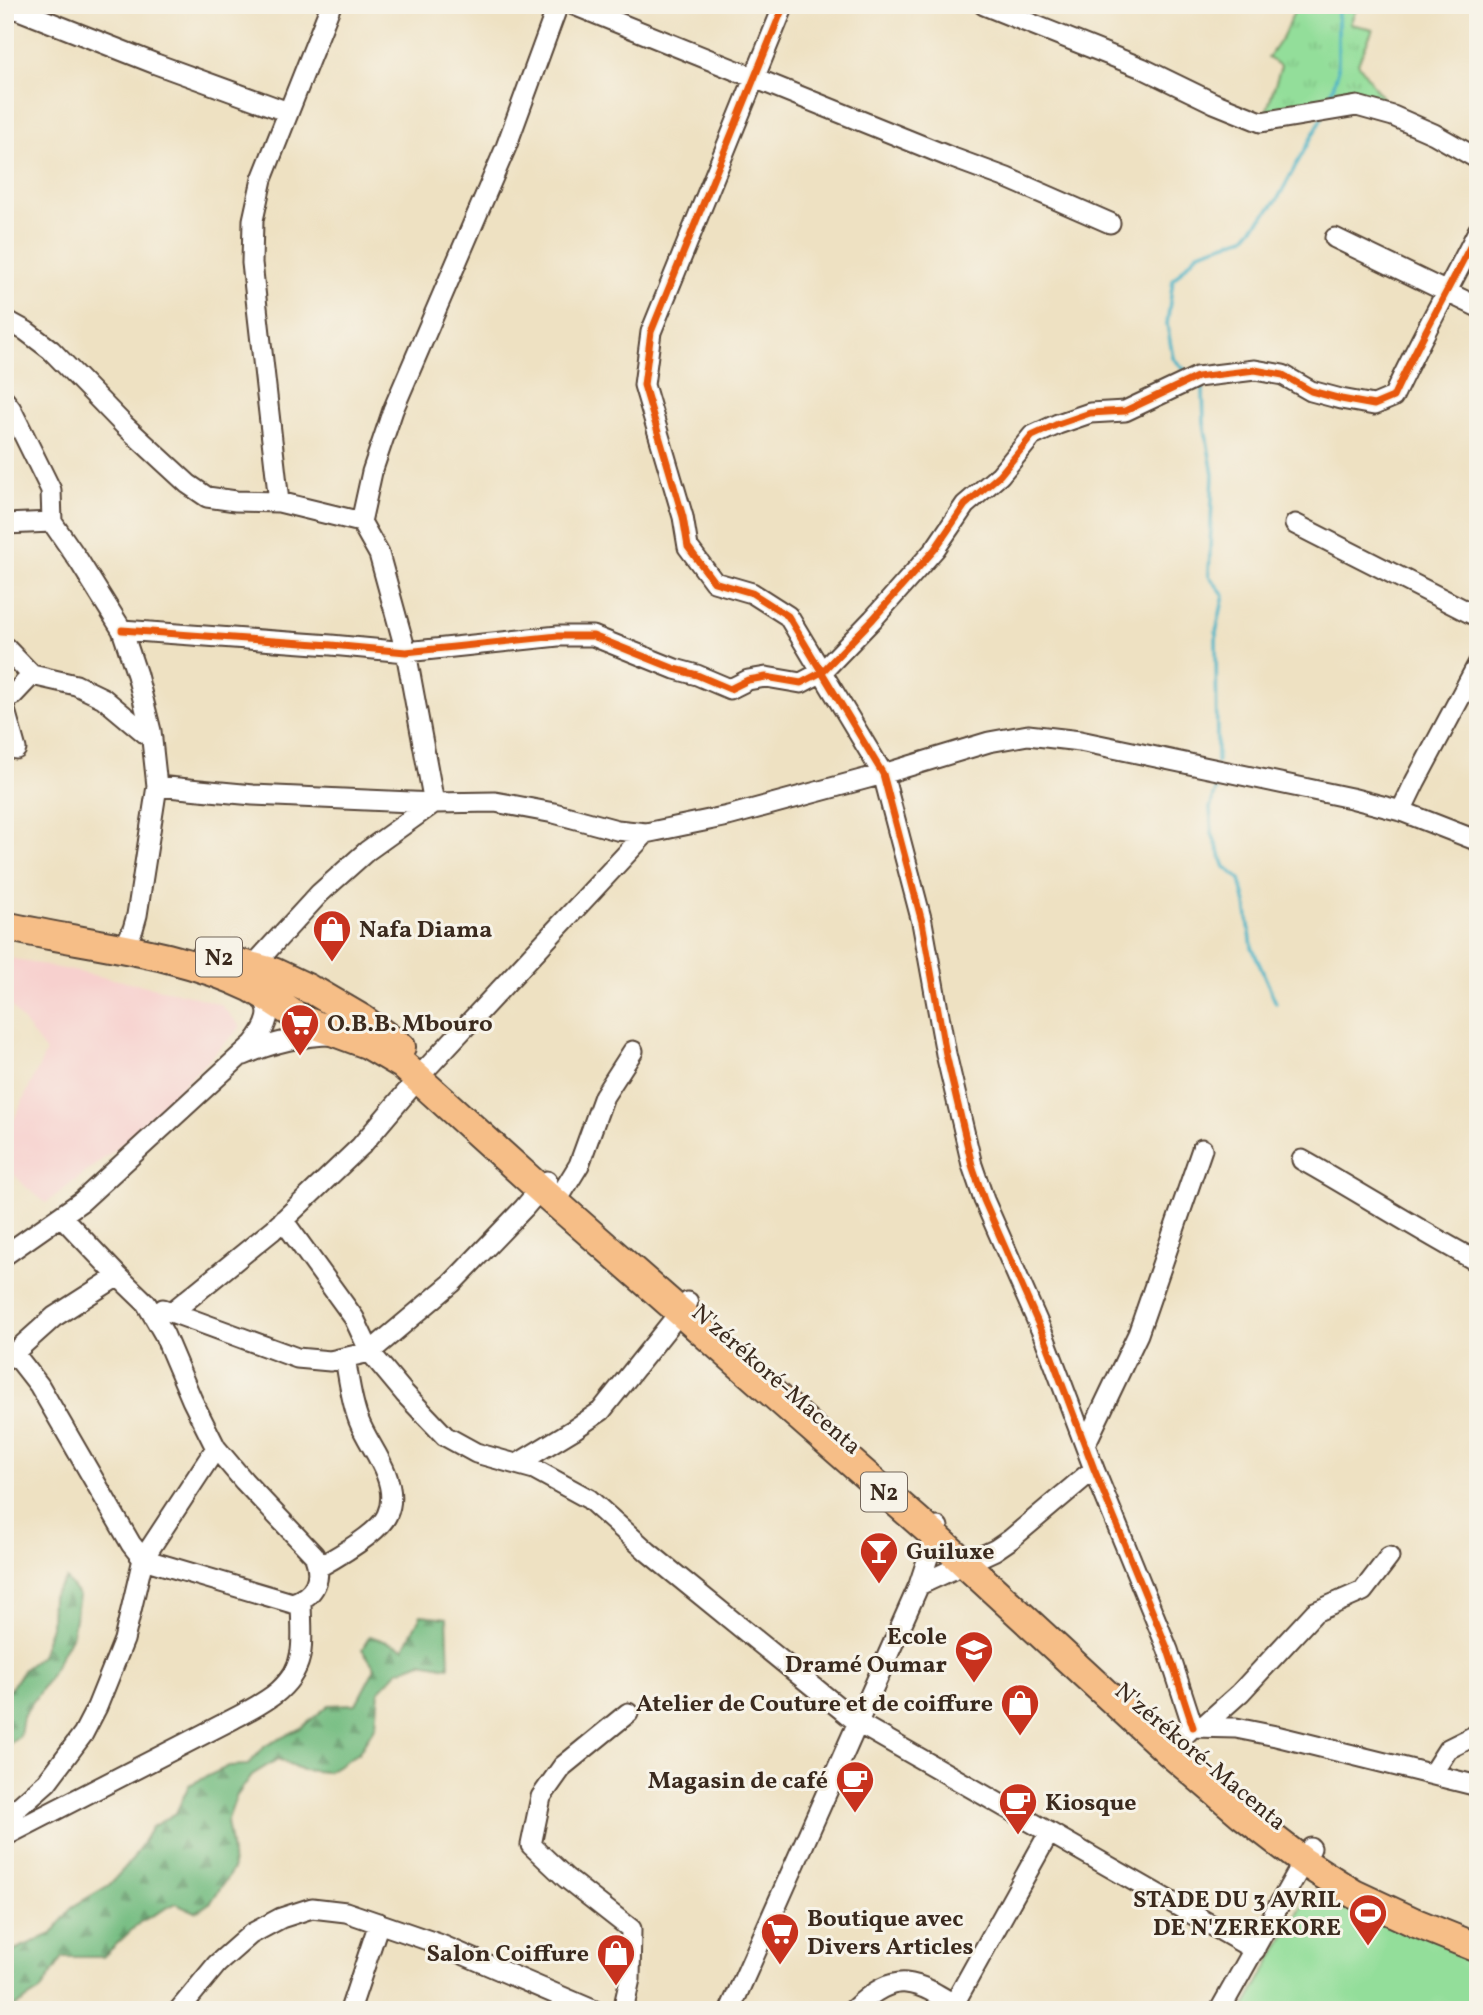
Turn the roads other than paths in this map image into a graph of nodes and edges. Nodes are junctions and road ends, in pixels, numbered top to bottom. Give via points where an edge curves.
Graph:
1 (6, 5) edge
2 (331, 5) edge
3 (558, 5) edge
4 (574, 5) edge
5 (784, 5) edge
6 (984, 5) edge
7 (614, 13) edge
8 (754, 78) junction
9 (288, 112) junction
10 (1478, 159) edge
11 (1110, 223) dead end
12 (1478, 231) edge
13 (1335, 237) dead end
14 (1447, 292) junction
15 (1478, 307) edge
16 (5, 322) edge
17 (5, 401) edge
18 (279, 502) junction
19 (52, 522) junction
20 (361, 522) junction
21 (5, 524) edge
22 (1295, 524) dead end
23 (1478, 617) edge
24 (122, 630) junction
25 (5, 647) edge
26 (406, 652) junction
27 (1478, 664) edge
28 (822, 672) junction
29 (32, 675) junction
30 (5, 698) edge
31 (5, 710) edge
32 (152, 739) junction
33 (16, 749) dead end
34 (883, 774) junction
35 (157, 786) junction
36 (434, 803) junction
37 (1401, 811) junction
38 (646, 833) junction
39 (1478, 841) edge
40 (5, 926) edge
41 (124, 948) junction
42 (254, 978) junction
43 (312, 991) junction
44 (298, 1017) junction
45 (345, 1035) junction
46 (633, 1051) dead end
47 (240, 1057) junction
48 (423, 1073) junction
49 (1202, 1149) dead end
50 (1302, 1160) dead end
51 (551, 1186) junction
52 (61, 1216) junction
53 (283, 1220) junction
54 (5, 1255) edge
55 (1478, 1262) edge
56 (118, 1276) junction
57 (146, 1303) junction
58 (685, 1307) junction
59 (172, 1312) junction
60 (370, 1352) junction
61 (10, 1357) edge
62 (345, 1358) junction
63 (1085, 1445) junction
64 (216, 1448) junction
65 (517, 1464) junction
66 (1094, 1469) junction
67 (937, 1530) junction
68 (1389, 1557) dead end
69 (143, 1559) junction
70 (971, 1561) junction
71 (319, 1567) junction
72 (919, 1585) junction
73 (301, 1600) junction
74 (628, 1713) dead end
75 (858, 1723) junction
76 (1478, 1734) edge
77 (1185, 1736) junction
78 (1432, 1774) junction
79 (1478, 1786) edge
80 (5, 1819) edge
81 (1049, 1833) junction
82 (5, 1836) edge
83 (1308, 1855) junction
84 (379, 1923) junction
85 (1478, 1931) edge
86 (1478, 1948) edge
87 (1255, 1950) junction
88 (959, 2007) edge
89 (179, 2010) edge
90 (350, 2010) edge
91 (593, 2010) edge
92 (623, 2010) edge
93 (730, 2010) edge
94 (853, 2010) edge
95 (1220, 2010) edge

1 - 9 street
2 - 9 street
3 - 20 street via 506,147 393,410
4 - 7 street
5 - 8 street
6 - 10 street via 1261,121 1357,106 1393,116
7 - 8 street
8 - 11 street
8 - 28 street via 652,332 644,385 688,547 714,582 752,593 788,616
9 - 18 street via 262,180 252,242
12 - 14 street
13 - 14 street
14 - 15 street
14 - 28 street via 1392,397 1374,405 1311,391 1283,376 1255,370 1197,377 1125,411 1090,413 1032,436 1000,475 965,505 935,549
16 - 18 street via 26,331 51,351 124,425 207,497
17 - 19 street via 51,490
18 - 20 street
19 - 21 street
19 - 24 street
20 - 26 street via 379,554
22 - 23 street
24 - 26 street
24 - 32 street
25 - 29 street
26 - 28 street via 593,636 730,689 766,677 801,683
26 - 36 street
27 - 37 street
28 - 34 street
29 - 30 street
29 - 32 street via 76,685 103,698
31 - 33 street
32 - 35 street
34 - 37 street via 1028,735 1080,741
34 - 38 street
34 - 63 street via 922,922 972,1165
35 - 36 street via 253,796
35 - 41 street via 137,915
36 - 38 street via 495,802
36 - 42 street via 367,851 320,893 276,939
37 - 39 street
38 - 48 street
40 - 41 highway, N2
41 - 42 highway, N2 via 177,950 228,959
42 - 43 highway, N2 via 274,972
42 - 44 highway, N2
42 - 47 street via 266,1003 267,1024
43 - 44 highway via 321,1000 320,1011 313,1018
43 - 48 highway, N2 via 362,1019
44 - 45 highway, N2
45 - 47 street via 296,1039
45 - 48 highway, N2
46 - 51 street via 604,1096 579,1165
47 - 52 street
48 - 51 highway, N2
48 - 53 street via 361,1146
49 - 63 street via 1138,1334
50 - 55 street
51 - 58 highway, N2
51 - 60 street via 452,1283
52 - 54 street
52 - 56 street
53 - 59 street
53 - 60 street via 354,1318
56 - 57 street
56 - 61 street via 54,1317
57 - 59 street
57 - 64 street
58 - 65 street via 601,1411
58 - 67 highway, N2
59 - 62 street via 297,1358
60 - 62 street
60 - 65 street via 445,1436 476,1453
61 - 69 street via 38,1385
62 - 71 street via 359,1420 385,1471 391,1501 387,1517 377,1529
63 - 66 street
64 - 69 street
64 - 71 street via 314,1555
65 - 75 street via 589,1499
66 - 70 street via 1012,1539
66 - 77 street via 1168,1650
67 - 70 highway, N2
67 - 72 street
68 - 77 street via 1363,1591 1315,1612 1240,1693
69 - 73 street via 292,1603
69 - 80 street via 124,1640 83,1734 47,1782
70 - 72 street
70 - 77 highway, N2
71 - 73 street via 309,1595
72 - 75 street
73 - 82 street via 301,1650 297,1667 280,1691
74 - 92 street via 563,1766 541,1797 531,1844 566,1878 631,1928 630,1979
75 - 81 street
75 - 93 street
76 - 78 street via 1448,1749
77 - 78 street via 1236,1728
77 - 83 highway, N2 via 1242,1815
78 - 79 street
81 - 87 street
81 - 88 street
83 - 85 highway, N'zérékoré-Macenta / N2
83 - 86 highway, N2 via 1354,1894
83 - 87 street
84 - 89 street via 346,1912 312,1908 281,1918 251,1934 217,1964
84 - 90 street
84 - 91 street
87 - 95 street
88 - 94 street via 922,1987 900,1982 870,1994

